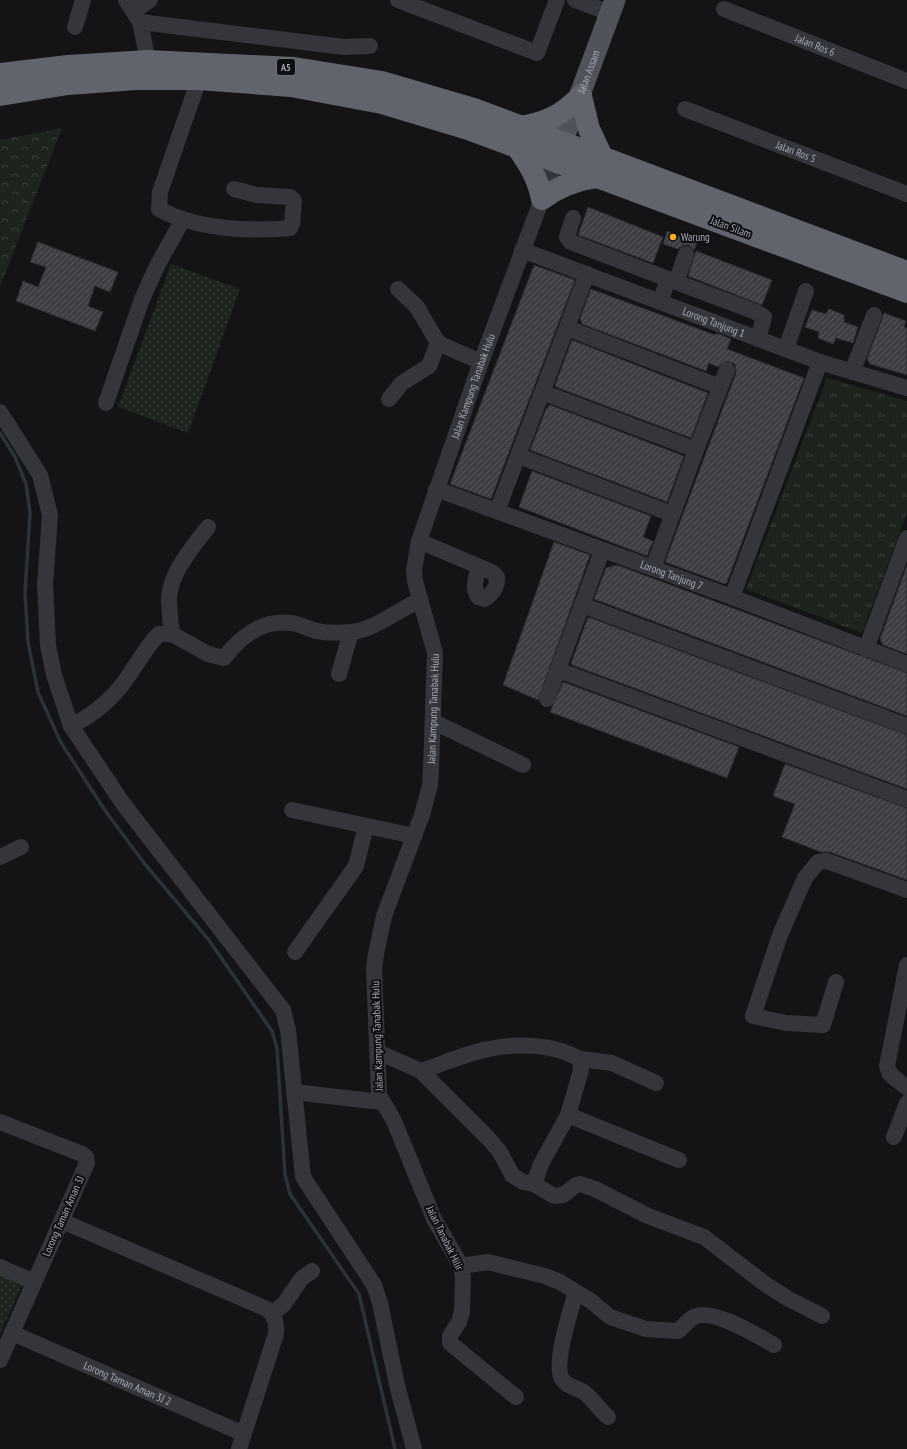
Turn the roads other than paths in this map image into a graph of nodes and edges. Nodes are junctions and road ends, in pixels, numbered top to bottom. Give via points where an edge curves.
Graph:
1 (83, 0) edge
2 (150, 0) edge
3 (398, 0) edge
4 (557, 0) edge
5 (575, 0) edge
6 (613, 7) edge
7 (724, 9) dead end
8 (134, 11) edge
9 (75, 27) dead end
10 (370, 46) dead end
11 (148, 61) junction
12 (0, 74) edge
13 (199, 79) junction
14 (907, 81) edge
15 (0, 95) edge
16 (581, 96) junction
17 (685, 109) dead end
18 (519, 137) junction
19 (559, 152) junction
20 (600, 168) junction
21 (234, 189) dead end
22 (907, 194) edge
23 (542, 199) junction
24 (573, 218) dead end
25 (183, 219) junction
26 (522, 250) junction
27 (686, 254) dead end
28 (907, 272) edge
29 (587, 274) junction
30 (672, 281) junction
31 (398, 288) dead end
32 (806, 291) dead end
33 (907, 292) edge
34 (660, 302) junction
35 (874, 314) dead end
36 (567, 328) junction
37 (758, 339) junction
38 (438, 343) junction
39 (786, 349) junction
40 (481, 362) junction
41 (820, 362) junction
42 (727, 370) dead end
43 (852, 372) junction
44 (720, 387) junction
45 (907, 388) edge
46 (542, 392) junction
47 (389, 399) dead end
48 (106, 403) dead end
49 (0, 412) edge
50 (696, 450) junction
51 (518, 456) junction
52 (436, 489) junction
53 (498, 511) junction
54 (672, 514) junction
55 (208, 527) dead end
56 (907, 538) edge
57 (419, 542) junction
58 (602, 551) junction
59 (479, 567) dead end
60 (653, 568) junction
61 (732, 597) junction
62 (420, 600) junction
63 (582, 605) junction
64 (351, 632) junction
65 (172, 634) junction
66 (866, 649) junction
67 (907, 664) edge
68 (558, 670) junction
69 (339, 674) dead end
70 (547, 699) dead end
71 (434, 722) junction
72 (71, 726) junction
73 (907, 726) edge
74 (523, 765) dead end
75 (907, 799) edge
76 (292, 810) dead end
77 (366, 826) junction
78 (414, 836) junction
79 (21, 847) dead end
80 (0, 857) edge
81 (907, 890) edge
82 (295, 952) dead end
83 (907, 966) edge
84 (836, 982) dead end
85 (378, 1052) junction
86 (580, 1059) junction
87 (422, 1071) junction
88 (656, 1083) dead end
89 (907, 1088) edge
90 (294, 1092) junction
91 (382, 1102) junction
92 (907, 1103) edge
93 (568, 1115) junction
94 (0, 1122) edge
95 (894, 1137) dead end
96 (679, 1160) dead end
97 (534, 1184) junction
98 (62, 1221) junction
99 (461, 1266) junction
100 (0, 1267) edge
101 (312, 1271) dead end
102 (34, 1282) junction
103 (576, 1292) junction
104 (272, 1314) junction
105 (822, 1316) dead end
106 (12, 1332) junction
107 (774, 1345) dead end
108 (0, 1360) edge
109 (516, 1397) dead end
110 (608, 1417) dead end
111 (242, 1442) edge
112 (414, 1449) edge

1 - 9 street
2 - 8 street
3 - 4 street via 537,52
5 - 6 street
6 - 16 main road, Jalan Assam
7 - 14 street, Jalan Ros 6
8 - 10 street via 344,47
8 - 11 street
11 - 12 highway, A5 via 68,66
11 - 18 highway, A5 via 294,68 382,82 474,109
13 - 15 highway, A5 via 136,79 68,84
13 - 18 highway, A5 via 291,86 382,103 468,129
13 - 25 street via 160,192 159,209
16 - 18 highway via 559,116 536,125
16 - 19 main road, Jalan Assam
16 - 20 highway
17 - 22 street, Jalan Ros 5
18 - 19 highway, A5
18 - 23 highway via 539,184
19 - 20 highway, Jalan Silam
19 - 23 street, Jalan Kampung Tanabak Hulu
20 - 23 highway via 581,179 560,186
20 - 28 highway, Jalan Silam
20 - 33 highway, Jalan Silam
21 - 25 street via 257,195 290,198 294,201 294,206 290,228 228,228
23 - 26 street, Jalan Kampung Tanabak Hulu
24 - 30 street via 567,237 571,242
25 - 48 street via 142,299
26 - 29 street, Lorong Tanjung 1
26 - 40 street, Jalan Kampung Tanabak Hulu
27 - 30 street
29 - 34 street, Lorong Tanjung 1
29 - 36 street
30 - 34 street
30 - 37 street via 764,317
31 - 38 street via 417,307
32 - 39 street
34 - 37 street, Lorong Tanjung 1
35 - 43 street
36 - 44 street
36 - 46 street
37 - 39 street, Lorong Tanjung 1
38 - 40 street
38 - 47 street via 429,366 402,384
39 - 41 street, Lorong Tanjung 1
40 - 52 street, Jalan Kampung Tanabak Hulu
41 - 43 street, Lorong Tanjung 1
41 - 61 street
42 - 44 street
43 - 45 street, Lorong Tanjung 1
44 - 50 street
46 - 50 street
46 - 51 street
49 - 72 street via 40,475 50,515 45,585 48,645 54,675
50 - 54 street
51 - 53 street
51 - 54 street
52 - 53 street, Lorong Tanjung 7
52 - 57 street, Jalan Kampung Tanabak Hulu
53 - 58 street, Lorong Tanjung 7
54 - 60 street
55 - 65 street via 171,584 169,599
56 - 66 street
57 - 59 street
57 - 62 street, Jalan Kampung Tanabak Hulu via 414,570
58 - 60 street, Lorong Tanjung 7
58 - 63 street
60 - 61 street, Lorong Tanjung 7
61 - 66 street, Lorong Tanjung 7
62 - 64 street via 368,628
62 - 71 street, Jalan Kampung Tanabak Hulu via 435,653
63 - 68 street
63 - 73 street
64 - 65 street via 319,632 292,623 278,622 250,631 224,658 208,654
64 - 69 street
65 - 72 street via 159,634 144,650 117,691 88,718
66 - 67 street, Lorong Tanjung 7
68 - 70 street
68 - 75 street
71 - 74 street
71 - 78 street, Jalan Kampung Tanabak Hulu via 430,785
72 - 90 street via 124,805 283,1010 288,1030
76 - 77 street
77 - 78 street
77 - 82 street via 356,866
78 - 85 street, Jalan Kampung Tanabak Hulu via 384,916 376,954 374,968
79 - 80 street
81 - 84 street via 827,861 818,862 807,875 780,935 754,1016 786,1023 823,1025
83 - 89 street via 887,1066 890,1074
85 - 87 street
85 - 91 street, Jalan Kampung Tanabak Hulu via 379,1095
86 - 87 street via 552,1048 510,1046 481,1050
86 - 88 street via 612,1063
86 - 93 street via 581,1070
87 - 97 street via 488,1138 500,1152 512,1175 523,1182
90 - 91 street
90 - 112 street via 303,1177 374,1285
91 - 99 street, Jalan Tanabak Hilir via 394,1121 434,1219
92 - 95 street
93 - 96 street
93 - 97 street via 541,1164
94 - 98 street, Lorong Taman Aman 3J via 86,1157 87,1163
97 - 105 street via 554,1196 563,1195 580,1184 648,1216 704,1237 765,1284
98 - 102 street, Lorong Taman Aman 3J
98 - 104 street via 267,1308
99 - 103 street via 488,1262 503,1265 545,1276
99 - 109 street, Jalan Tanabak Hilir via 462,1312 450,1336 450,1343
100 - 102 street
101 - 104 street via 296,1285 284,1304
102 - 106 street, Lorong Taman Aman 3J
103 - 107 street via 610,1317 646,1329 678,1331 695,1316 706,1314
103 - 110 street via 561,1349 561,1378 565,1383 584,1392
104 - 111 street via 276,1334
106 - 108 street, Lorong Taman Aman 3J
106 - 111 street, Lorong Taman Aman 3J 2

